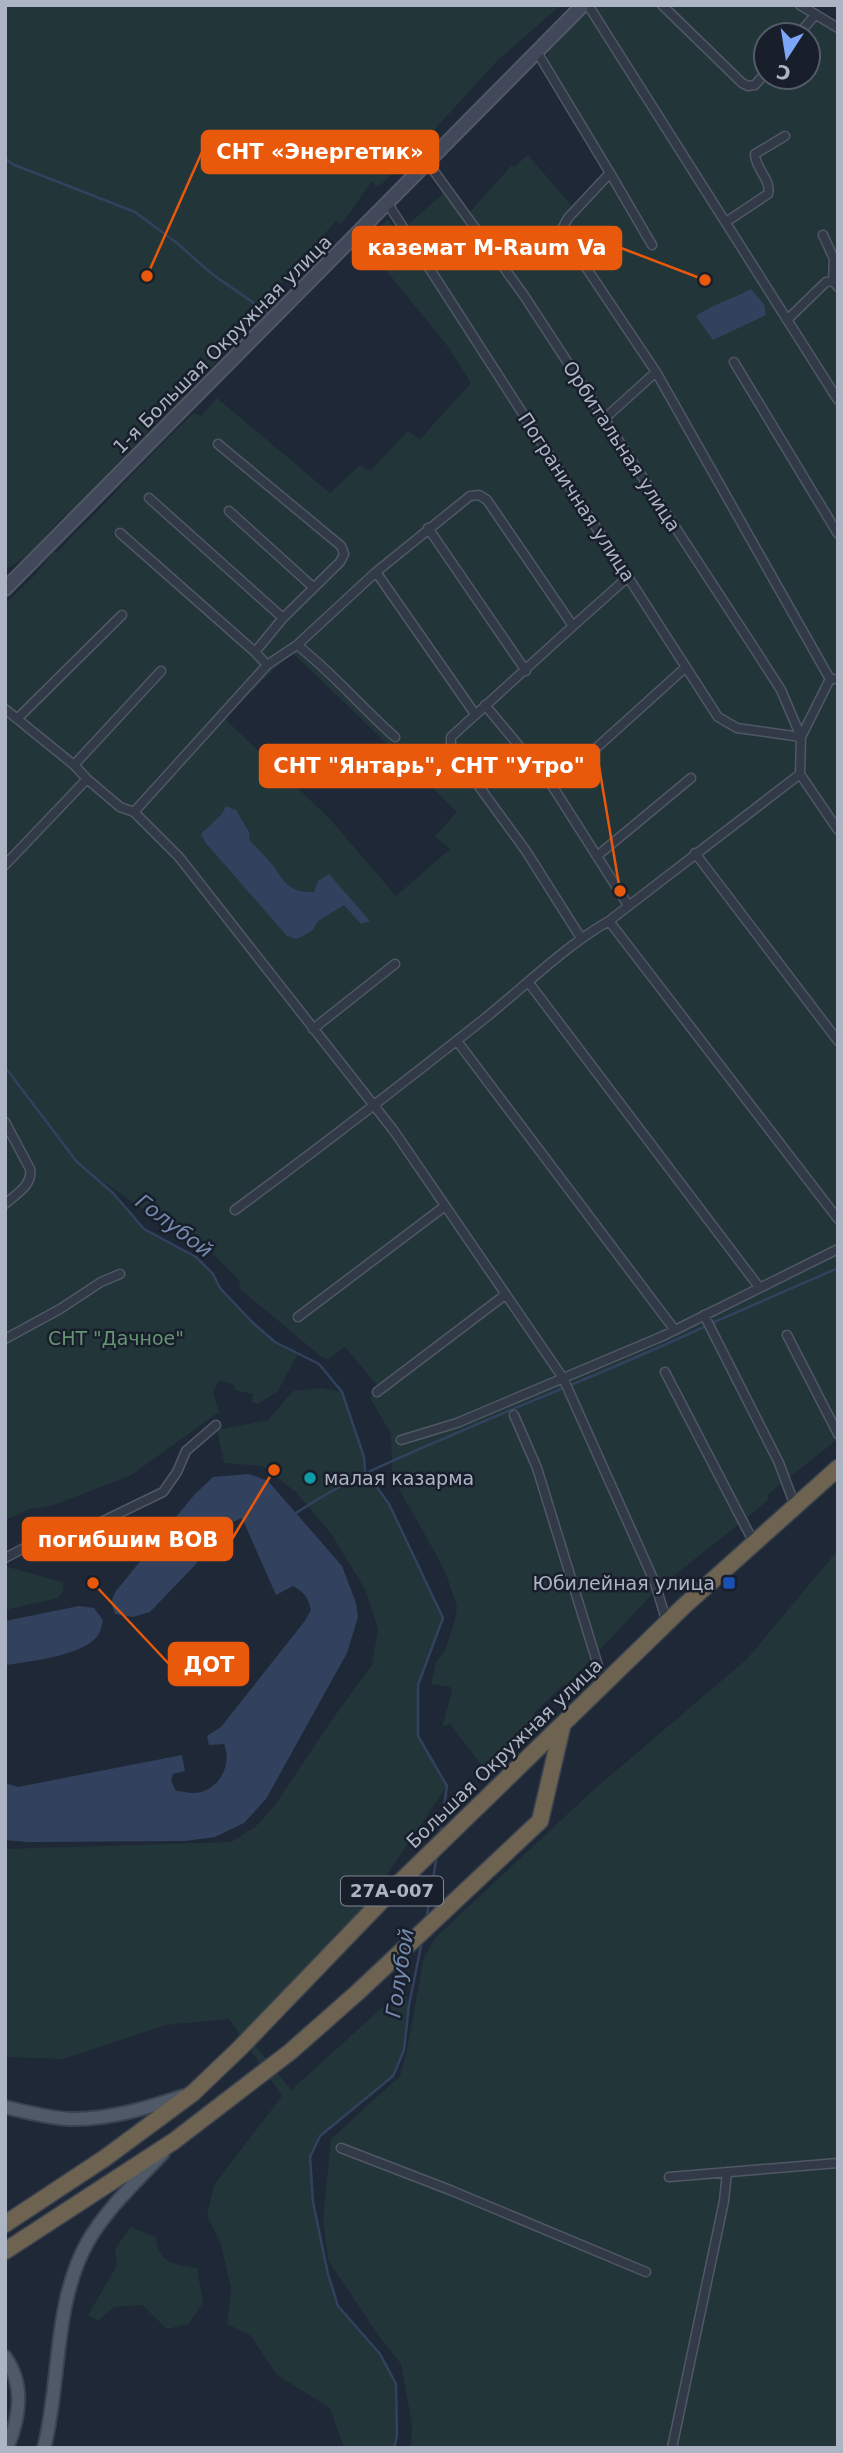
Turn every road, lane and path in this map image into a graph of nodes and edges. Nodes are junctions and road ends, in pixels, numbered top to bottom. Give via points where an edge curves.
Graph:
1 (586, 5) edge
2 (662, 5) edge
3 (800, 5) edge
4 (815, 15) junction
5 (810, 21) edge
6 (838, 28) edge
7 (537, 52) junction
8 (752, 85) edge
9 (785, 136) dead end
10 (428, 163) junction
11 (610, 173) junction
12 (388, 204) junction
13 (726, 222) junction
14 (823, 235) dead end
15 (652, 245) dead end
16 (836, 284) edge
17 (787, 320) junction
18 (734, 362) dead end
19 (656, 372) junction
20 (838, 400) edge
21 (604, 419) junction
22 (218, 444) dead end
23 (149, 498) dead end
24 (229, 511) dead end
25 (428, 528) junction
26 (120, 533) dead end
27 (838, 534) edge
28 (376, 572) junction
29 (628, 577) junction
30 (313, 587) junction
31 (5, 589) edge
32 (122, 615) dead end
33 (283, 618) junction
34 (573, 626) junction
35 (296, 645) junction
36 (255, 652) junction
37 (267, 665) junction
38 (686, 667) junction
39 (161, 671) dead end
40 (526, 671) junction
41 (834, 679) edge
42 (485, 705) junction
43 (5, 709) edge
44 (475, 714) junction
45 (18, 719) junction
46 (395, 737) dead end
47 (801, 737) junction
48 (74, 765) junction
49 (800, 774) junction
50 (691, 778) dead end
51 (87, 779) junction
52 (553, 787) junction
53 (134, 813) junction
54 (838, 830) edge
55 (695, 853) junction
56 (597, 856) junction
57 (5, 864) edge
58 (628, 905) junction
59 (609, 921) junction
60 (582, 938) junction
61 (395, 964) dead end
62 (529, 983) junction
63 (313, 1030) junction
64 (457, 1041) junction
65 (838, 1041) edge
66 (374, 1106) junction
67 (5, 1122) edge
68 (5, 1204) edge
69 (445, 1206) junction
70 (235, 1210) dead end
71 (838, 1219) edge
72 (838, 1249) edge
73 (120, 1273) dead end
74 (759, 1287) junction
75 (505, 1296) junction
76 (704, 1314) junction
77 (298, 1317) dead end
78 (674, 1329) junction
79 (787, 1335) dead end
80 (5, 1339) edge
81 (665, 1372) dead end
82 (563, 1378) junction
83 (377, 1392) dead end
84 (514, 1416) dead end
85 (216, 1425) dead end
86 (838, 1434) edge
87 (401, 1440) dead end
88 (838, 1468) edge
89 (795, 1506) junction
90 (754, 1543) junction
91 (5, 1558) edge
92 (667, 1623) junction
93 (604, 1685) junction
94 (562, 1727) junction
95 (193, 2093) junction
96 (5, 2107) edge
97 (174, 2141) junction
98 (341, 2148) dead end
99 (838, 2163) edge
100 (727, 2172) junction
101 (669, 2177) dead end
102 (5, 2224) edge
103 (5, 2251) edge
104 (646, 2272) dead end
105 (5, 2357) edge
106 (7, 2448) edge
107 (44, 2448) edge
108 (672, 2448) edge

1 - 7 street, 1-я Большая Окружная улица
1 - 13 street
2 - 8 street via 742,83
3 - 4 street
4 - 5 street
4 - 6 street
7 - 10 street, 1-я Большая Окружная улица
7 - 11 street
9 - 13 street via 755,154 770,187 768,194
10 - 12 street, 1-я Большая Окружная улица
10 - 21 street, Орбитальная улица via 523,294
11 - 15 street
11 - 19 street via 568,218 565,236
12 - 29 street, Пограничная улица
12 - 31 street, 1-я Большая Окружная улица
13 - 17 street
14 - 16 street via 834,259
16 - 17 street via 826,282
17 - 20 street
18 - 27 street
19 - 21 street
19 - 41 street
21 - 47 street, Орбитальная улица via 781,690
22 - 30 street via 341,546 340,562
23 - 33 street
24 - 30 street
25 - 28 street
25 - 34 street via 470,496 487,500
25 - 40 street
26 - 36 street
28 - 35 street
28 - 44 street
29 - 34 street
29 - 38 street, Пограничная улица
30 - 33 street
32 - 45 street
33 - 36 street
34 - 40 street
35 - 37 street
35 - 46 street
36 - 37 street
37 - 53 street
38 - 47 street, Пограничная улица via 718,717 737,727
38 - 52 street
39 - 48 street
40 - 42 street
41 - 47 street
42 - 44 street
42 - 52 street
43 - 45 street
44 - 60 street via 452,737 451,748
45 - 48 street
47 - 49 street
48 - 51 street
49 - 54 street
49 - 55 street
50 - 56 street
51 - 53 street
51 - 57 street
52 - 56 street
53 - 63 street via 210,894
55 - 58 street
55 - 65 street
56 - 58 street
58 - 59 street
59 - 60 street
59 - 71 street
60 - 62 street
61 - 63 street
62 - 64 street
62 - 74 street
63 - 66 street
64 - 66 street
64 - 78 street
66 - 69 street
66 - 70 street
67 - 68 street via 32,1177
69 - 75 street
69 - 77 street
72 - 74 street
73 - 80 street
74 - 76 street
75 - 82 street
75 - 83 street
76 - 78 street
76 - 89 street via 779,1464
78 - 82 street
79 - 86 street
81 - 90 street
82 - 87 street via 457,1423
82 - 92 street via 655,1583
84 - 93 street via 537,1468
85 - 91 street via 186,1451 163,1492 97,1524 49,1535
88 - 89 highway, Большая Окружная улица / 27А-007
89 - 90 highway, Большая Окружная улица / 27А-007
90 - 92 highway, Большая Окружная улица / 27А-007
92 - 93 highway, Большая Окружная улица / 27А-007
93 - 94 highway, Большая Окружная улица / 27А-007
94 - 95 highway, Большая Окружная улица / 27А-007
94 - 97 highway via 540,1821 359,1992
95 - 96 main road via 94,2118 43,2116
95 - 102 highway, Большая Окружная улица / 27А-007
97 - 103 highway
97 - 107 main road via 115,2204 86,2244 68,2295
98 - 104 street
99 - 100 street
100 - 101 street
100 - 108 street
105 - 106 main road via 18,2383 19,2400

